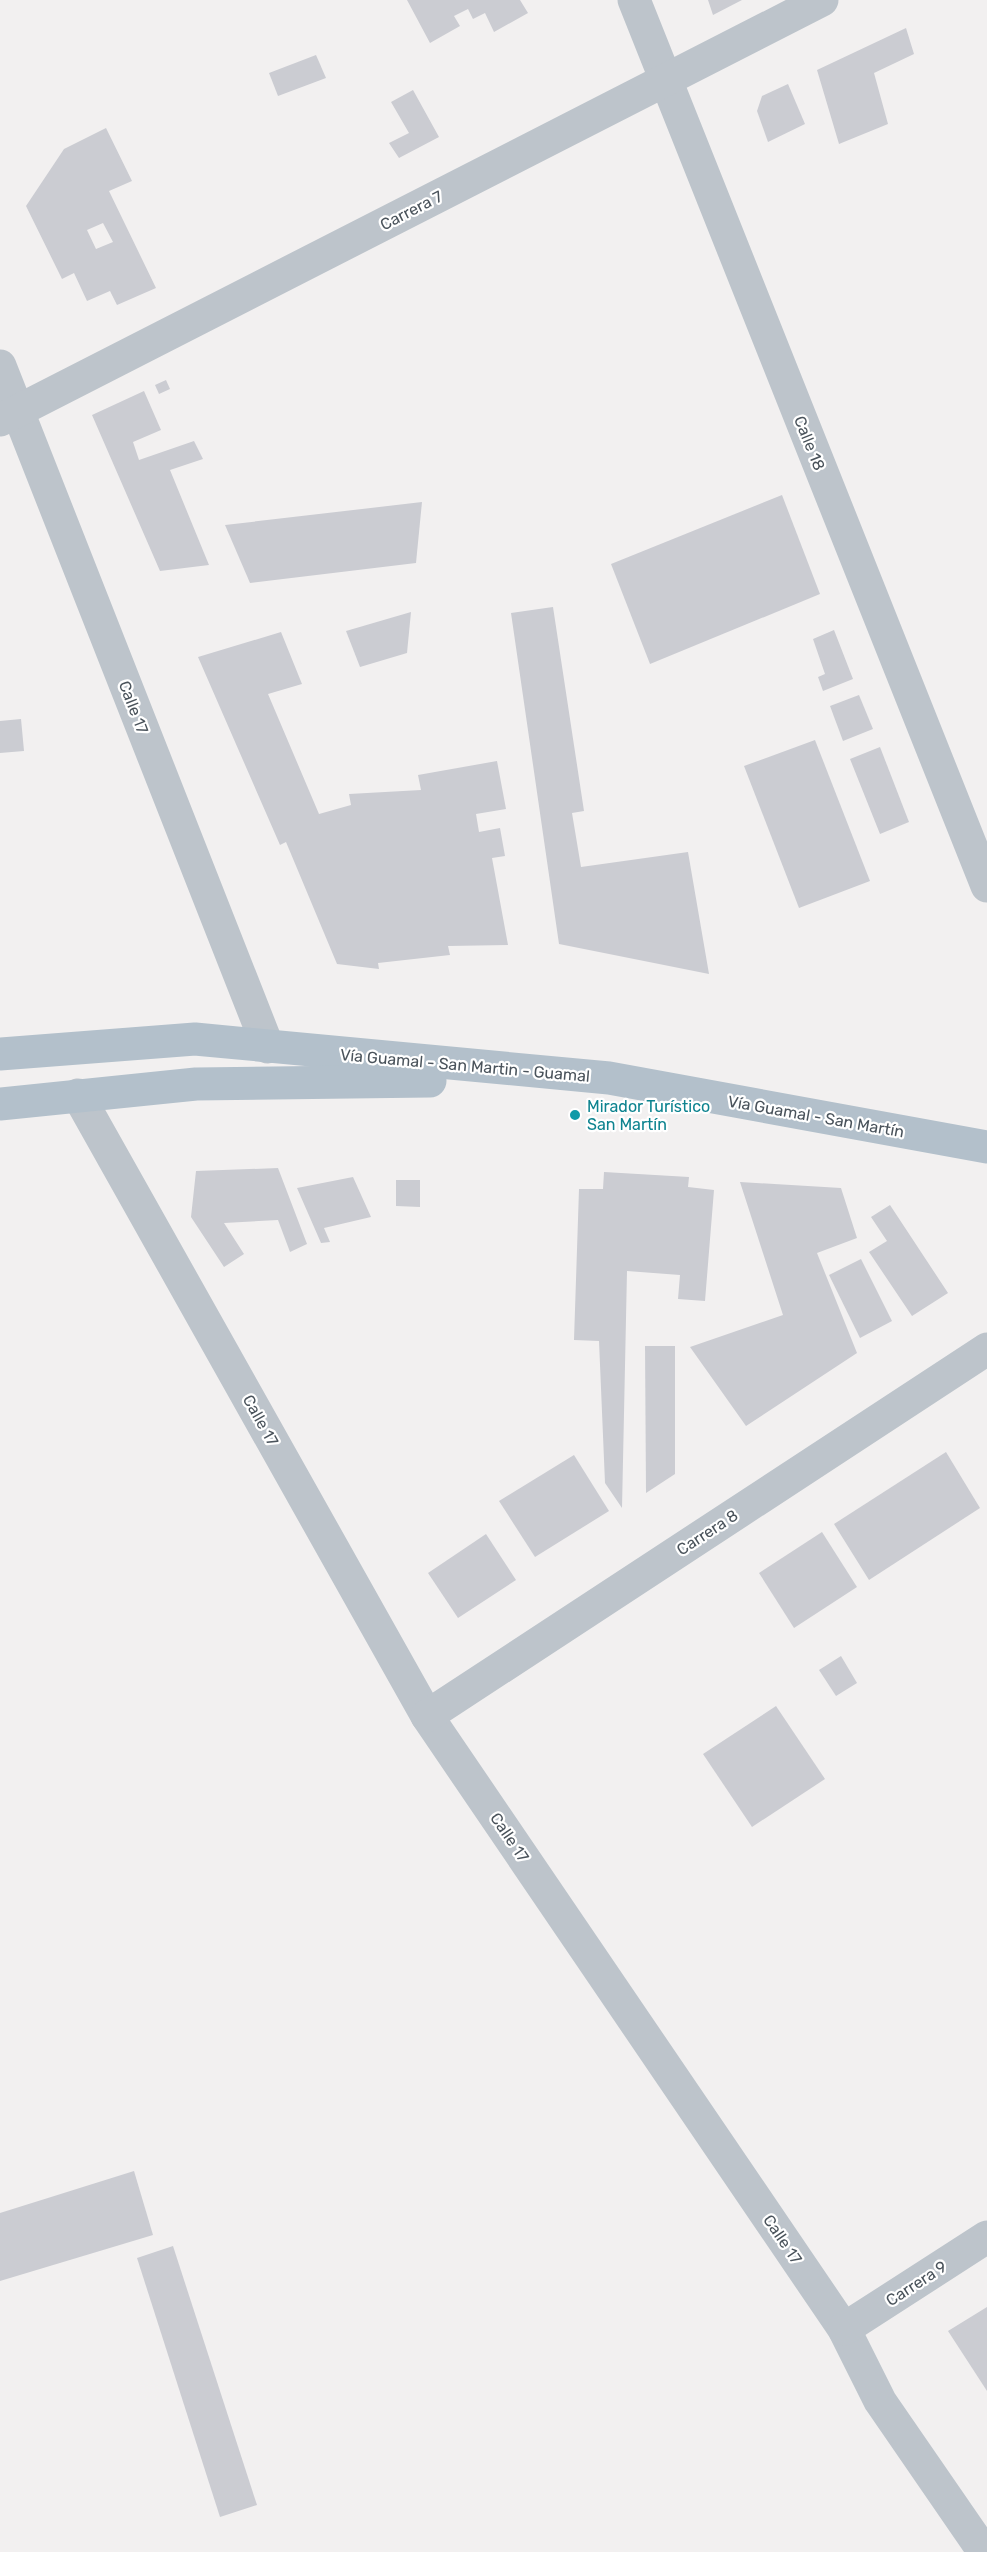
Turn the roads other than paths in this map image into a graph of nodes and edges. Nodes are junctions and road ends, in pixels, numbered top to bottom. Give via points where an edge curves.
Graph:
1 (634, 0) edge
2 (822, 0) edge
3 (665, 79) junction
4 (0, 366) edge
5 (9, 416) edge
6 (987, 886) edge
7 (268, 1047) junction
8 (0, 1053) edge
9 (609, 1078) junction
10 (78, 1095) junction
11 (0, 1104) edge
12 (987, 1147) edge
13 (987, 1349) edge
14 (427, 1716) junction
15 (987, 2237) edge
16 (844, 2329) junction
17 (984, 2552) edge

1 - 3 street, Calle 18
2 - 3 street, Carrera 7
3 - 5 street, Carrera 7
3 - 6 street, Calle 18
4 - 5 street, Calle 17
5 - 7 street, Calle 17
7 - 8 main road, Vía Guamal - San Martin - Guamal via 195,1039
7 - 9 main road, Vía Guamal - San Martin - Guamal
9 - 10 main road, Vía Guamal - San Martin - Guamal via 196,1084
9 - 12 main road, Vía Guamal - San Martín
10 - 11 main road, Vía Guamal - San Martin - Guamal
10 - 14 street, Calle 17
13 - 14 street, Carrera 8
14 - 16 street, Calle 17
15 - 16 street, Carrera 9
16 - 17 street, Calle 17 via 880,2401

